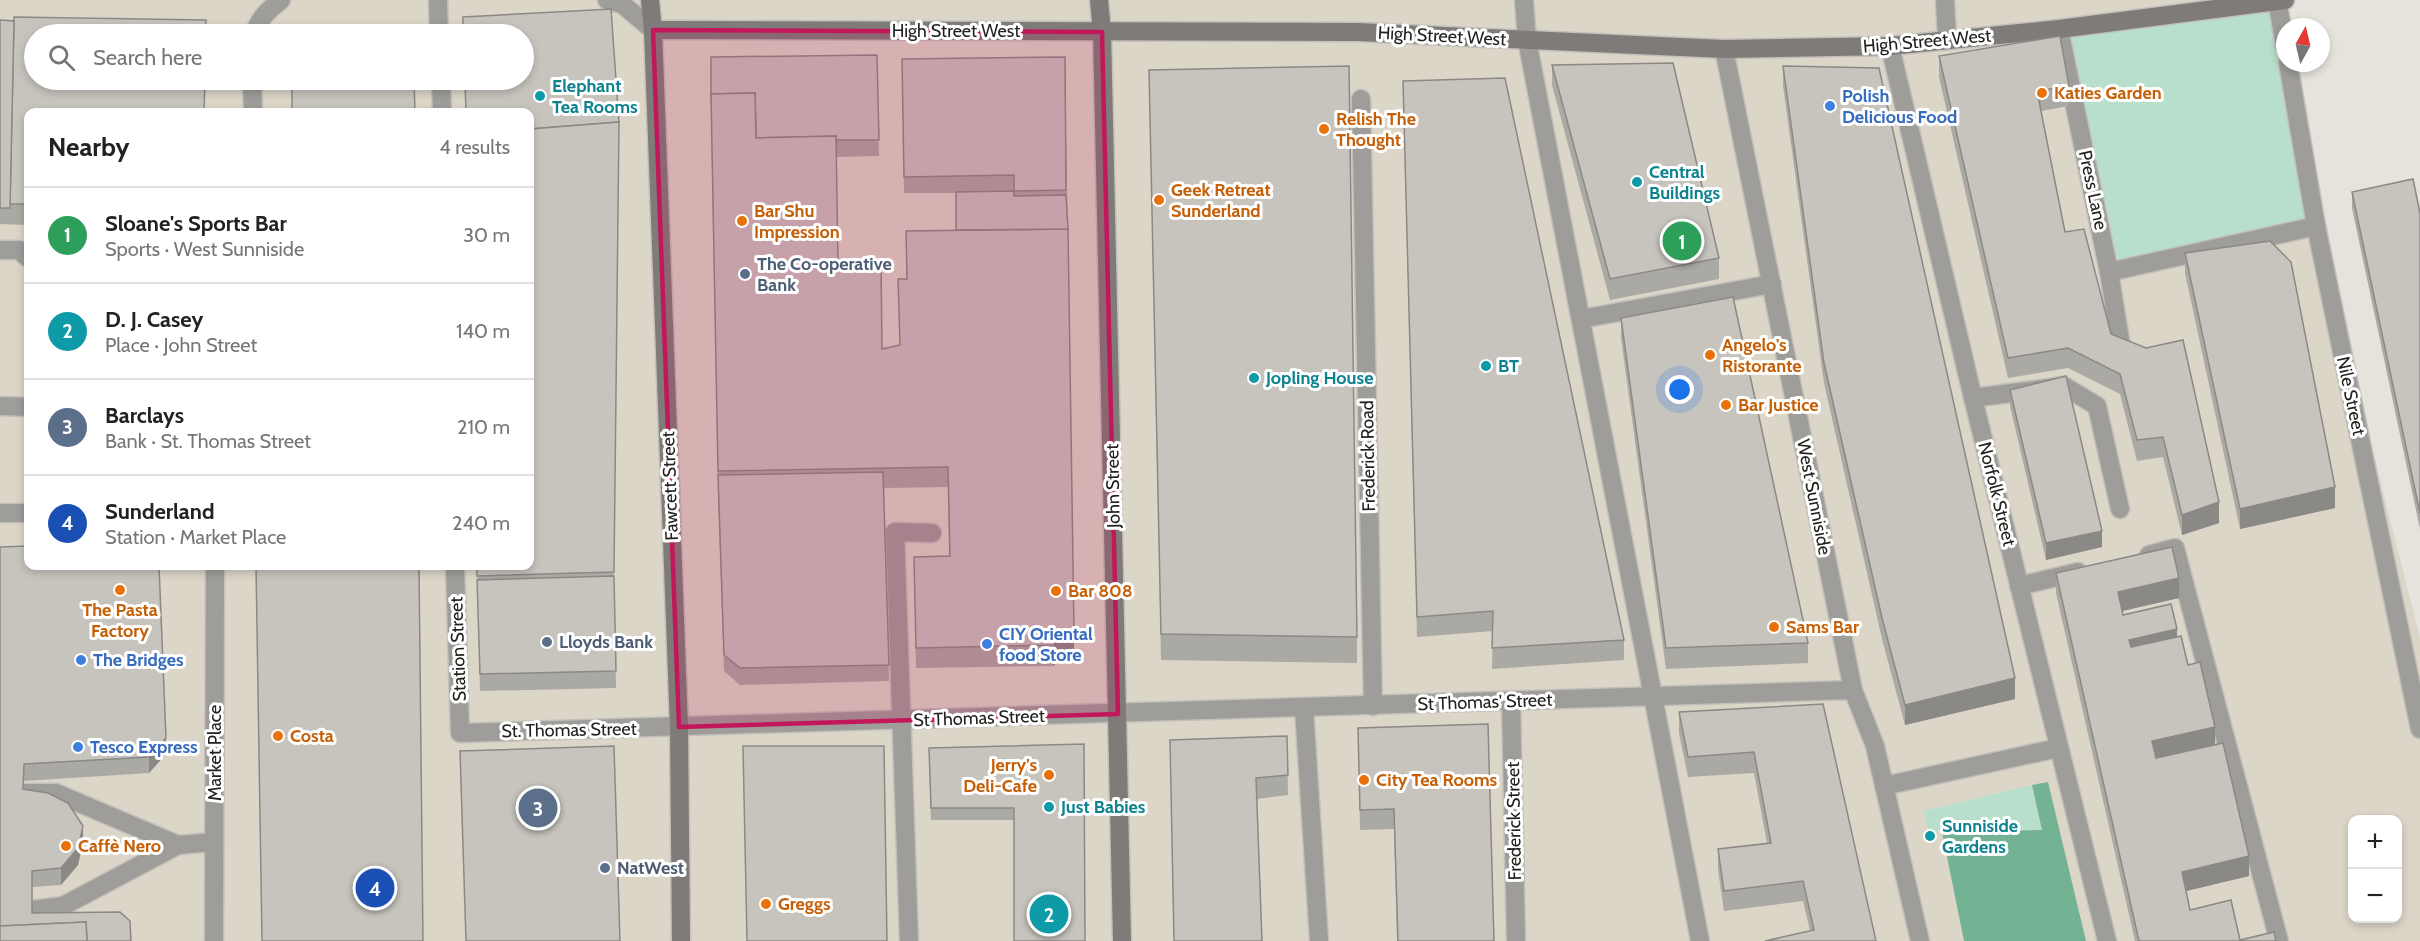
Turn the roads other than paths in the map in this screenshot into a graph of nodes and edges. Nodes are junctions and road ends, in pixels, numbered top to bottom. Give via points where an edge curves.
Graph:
1 (438, 0) edge
2 (607, 0) edge
3 (650, 0) edge
4 (1099, 0) edge
5 (1524, 0) edge
6 (1945, 0) edge
7 (2280, 0) edge
8 (270, 2) edge
9 (2282, 18) edge
10 (257, 24) edge
11 (439, 24) edge
12 (2060, 29) junction
13 (653, 30) junction
14 (1102, 32) junction
15 (1947, 39) junction
16 (1527, 40) junction
17 (1890, 46) junction
18 (1725, 49) junction
19 (2290, 72) edge
20 (252, 90) edge
21 (441, 90) edge
22 (1361, 99) dead end
23 (253, 108) edge
24 (442, 108) edge
25 (2316, 226) junction
26 (0, 250) edge
27 (24, 253) edge
28 (2109, 272) junction
29 (1772, 284) junction
30 (1581, 319) junction
31 (2122, 352) edge
32 (1973, 398) junction
33 (0, 406) edge
34 (24, 407) edge
35 (2120, 509) dead end
36 (0, 513) edge
37 (24, 513) edge
38 (932, 533) dead end
39 (2131, 559) edge
40 (2097, 567) edge
41 (215, 570) edge
42 (455, 570) edge
43 (2019, 586) junction
44 (1853, 690) junction
45 (1653, 697) junction
46 (1511, 701) junction
47 (1373, 706) junction
48 (1304, 708) junction
49 (1118, 714) junction
50 (903, 720) junction
51 (679, 727) junction
52 (2420, 729) edge
53 (460, 733) joint
54 (2058, 748) junction
55 (1884, 786) junction
56 (23, 793) edge
57 (214, 842) junction
58 (178, 844) junction
59 (32, 910) edge
60 (214, 941) edge
61 (681, 941) edge
62 (909, 941) edge
63 (1122, 941) edge
64 (1319, 941) edge
65 (1516, 941) edge
66 (1700, 941) edge
67 (1920, 941) edge
68 (2107, 941) edge
69 (2279, 941) edge

1 - 11 street
2 - 13 street via 622,4
3 - 13 street, Fawcett Street
4 - 14 street, John Street
5 - 16 street
6 - 15 street
7 - 9 street
7 - 12 street, High Street West
8 - 10 street
12 - 15 street, High Street West
12 - 28 street, Press Lane
13 - 14 street, High Street West
13 - 51 street, Fawcett Street
14 - 16 street, High Street West via 1358,32
14 - 49 street, John Street
15 - 17 street, High Street West
16 - 18 street, High Street West
16 - 30 street
17 - 18 street, High Street West
17 - 32 street, Norfolk Street
18 - 29 street, West Sunniside
19 - 25 street, Nile Street
20 - 23 street
21 - 24 street
22 - 47 street, Frederick Road
25 - 28 street
25 - 52 street, Nile Street
26 - 27 street
28 - 31 street, Press Lane
29 - 30 street
29 - 44 street, West Sunniside
30 - 45 street
32 - 35 street via 2064,386 2097,406
32 - 43 street, Norfolk Street
33 - 34 street
36 - 37 street
38 - 50 street via 895,532
39 - 69 street via 2175,548
40 - 43 street
41 - 57 street, Market Place
42 - 53 street, Station Street
43 - 54 street, Norfolk Street
44 - 45 street, St Thomas' Street
44 - 55 street, West Sunniside via 1875,746
45 - 46 street, St Thomas' Street
45 - 66 street
46 - 47 street, St Thomas' Street
46 - 65 street, Frederick Street
47 - 48 street, St Thomas' Street
48 - 49 street, St Thomas' Street
48 - 64 street
49 - 50 street, St Thomas Street
49 - 63 street, John Street
50 - 51 street, St Thomas Street
50 - 62 street
51 - 53 street, St. Thomas Street
51 - 61 street, Fawcett Street
54 - 55 street
54 - 68 street, Norfolk Street
55 - 67 street, West Sunniside
56 - 58 street via 56,793
57 - 58 street
57 - 60 street, Market Place
58 - 59 street via 63,906

